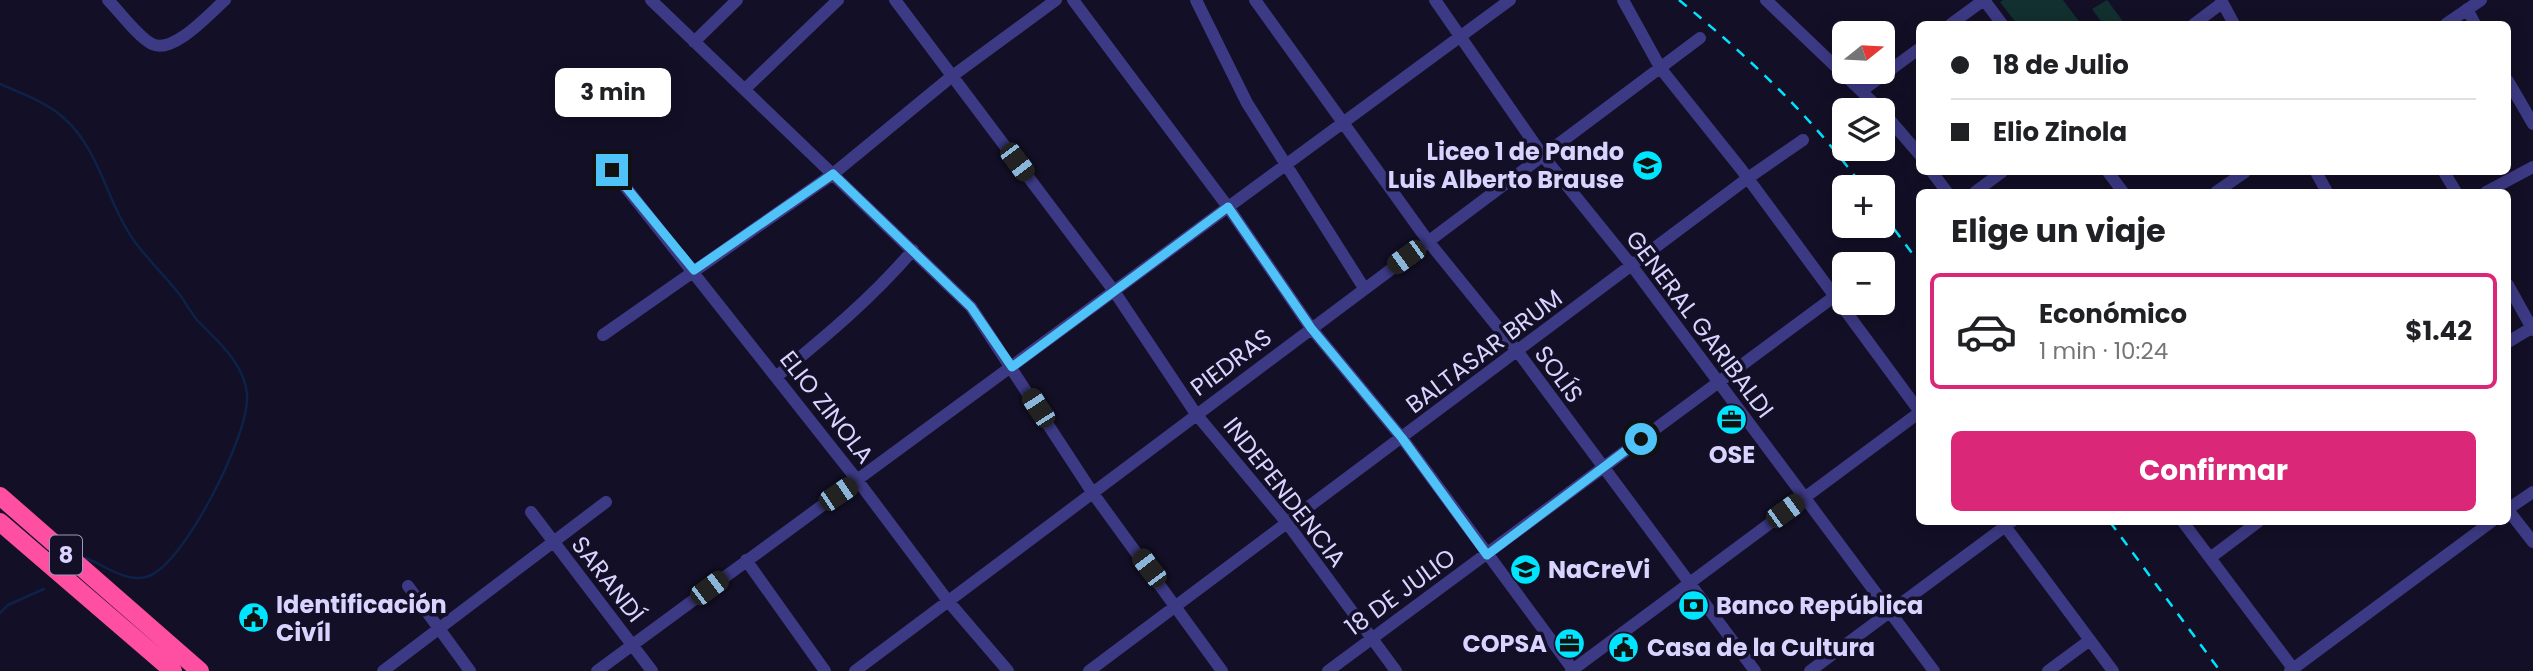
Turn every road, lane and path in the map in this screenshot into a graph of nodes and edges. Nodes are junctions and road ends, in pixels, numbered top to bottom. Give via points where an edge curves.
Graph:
1 (108, 0) edge
2 (225, 0) edge
3 (651, 0) edge
4 (737, 0) edge
5 (838, 0) edge
6 (895, 0) edge
7 (1056, 0) edge
8 (1073, 0) edge
9 (1196, 0) edge
10 (1255, 0) edge
11 (1435, 0) edge
12 (1510, 0) edge
13 (1623, 0) edge
14 (1766, 0) edge
15 (1984, 0) edge
16 (2481, 0) edge
17 (2221, 1) edge
18 (2467, 9) junction
19 (1955, 21) edge
20 (2000, 21) edge
21 (2198, 21) edge
22 (2232, 21) edge
23 (2450, 21) edge
24 (2473, 21) edge
25 (1462, 35) junction
26 (1700, 38) dead end
27 (694, 43) junction
28 (1916, 51) edge
29 (1661, 69) junction
30 (951, 77) junction
31 (2511, 85) edge
32 (745, 89) junction
33 (1863, 90) junction
34 (1870, 98) edge
35 (1345, 122) junction
36 (2533, 124) edge
37 (1895, 126) edge
38 (1803, 140) dead end
39 (1916, 150) edge
40 (1543, 156) junction
41 (1286, 165) junction
42 (2533, 167) edge
43 (612, 170) dead end
44 (833, 174) junction
45 (1998, 175) edge
46 (2241, 175) edge
47 (1748, 178) junction
48 (1979, 189) edge
49 (2220, 189) edge
50 (2492, 189) edge
51 (1228, 207) junction
52 (1428, 241) junction
53 (913, 250) junction
54 (1632, 266) junction
55 (694, 270) junction
56 (1364, 288) junction
57 (2511, 290) edge
58 (1114, 291) junction
59 (1832, 292) edge
60 (1832, 298) edge
61 (1849, 315) edge
62 (1311, 328) junction
63 (2533, 328) edge
64 (603, 335) dead end
65 (2511, 340) edge
66 (1518, 352) junction
67 (1012, 367) junction
68 (776, 377) junction
69 (1718, 382) junction
70 (1916, 407) edge
71 (1196, 414) junction
72 (1916, 415) edge
73 (1402, 438) junction
74 (1603, 468) junction
75 (858, 481) junction
76 (1092, 492) junction
77 (2533, 492) edge
78 (0, 496) edge
79 (1805, 496) junction
80 (606, 502) dead end
81 (2511, 508) edge
82 (531, 512) dead end
83 (2511, 514) edge
84 (0, 522) edge
85 (1287, 523) junction
86 (2003, 525) edge
87 (2007, 525) edge
88 (2185, 525) edge
89 (2255, 525) edge
90 (2487, 525) edge
91 (554, 542) junction
92 (2533, 542) edge
93 (1487, 555) junction
94 (2210, 558) junction
95 (746, 560) junction
96 (1688, 582) junction
97 (408, 586) dead end
98 (948, 601) junction
99 (1177, 605) junction
100 (1890, 610) junction
101 (437, 628) junction
102 (1372, 638) junction
103 (2090, 640) junction
104 (633, 646) junction
105 (160, 648) junction
106 (1573, 670) edge
107 (2293, 670) edge
108 (173, 671) edge
109 (200, 671) edge
110 (383, 671) edge
111 (470, 671) edge
112 (597, 671) edge
113 (652, 671) edge
114 (825, 671) edge
115 (855, 671) edge
116 (1008, 671) edge
117 (1089, 671) edge
118 (1222, 671) edge
119 (1328, 671) edge
120 (1396, 671) edge
121 (1755, 671) edge
122 (1810, 671) edge
123 (1934, 671) edge
124 (2048, 671) edge
125 (2113, 671) edge

1 - 2 street via 152,44 162,46 176,43
3 - 27 street
4 - 27 street
5 - 32 street
6 - 30 street, INDEPENDENCIA
7 - 30 street
8 - 51 street
9 - 41 street via 1247,103
10 - 35 street, SOLÍS
11 - 25 street, GENERAL GARIBALDI
12 - 25 street
13 - 29 street
14 - 33 street
15 - 19 street
15 - 20 street
16 - 18 street
17 - 21 street
17 - 22 street
18 - 23 street
18 - 24 street
25 - 35 street
25 - 40 street, GENERAL GARIBALDI
26 - 29 street, PIEDRAS
27 - 32 street
28 - 33 street
29 - 40 street, PIEDRAS
29 - 47 street
30 - 44 street
30 - 58 street, INDEPENDENCIA
31 - 36 street
32 - 44 street
33 - 34 street
35 - 41 street
35 - 52 street, SOLÍS
37 - 39 street
38 - 47 street, BALTASAR BRUM
40 - 52 street, PIEDRAS
40 - 54 street, GENERAL GARIBALDI
41 - 51 street
41 - 56 street
42 - 50 street
43 - 55 street, ELIO ZINOLA
44 - 53 street
44 - 55 street
45 - 48 street
46 - 49 street
47 - 54 street, BALTASAR BRUM
47 - 59 street
51 - 58 street
51 - 62 street
52 - 56 street, PIEDRAS
52 - 66 street, SOLÍS
53 - 67 street via 971,307
53 - 68 street via 843,323
54 - 66 street, BALTASAR BRUM
54 - 69 street, GENERAL GARIBALDI
55 - 64 street
55 - 68 street, ELIO ZINOLA
56 - 62 street, PIEDRAS
57 - 63 street
58 - 67 street
58 - 71 street, INDEPENDENCIA
60 - 69 street, 18 DE JULIO
61 - 70 street
62 - 71 street, PIEDRAS
62 - 73 street
63 - 65 street
66 - 73 street, BALTASAR BRUM
66 - 74 street, SOLÍS
67 - 75 street
67 - 76 street
68 - 75 street, ELIO ZINOLA
69 - 74 street, 18 DE JULIO
69 - 79 street, GENERAL GARIBALDI
71 - 76 street, PIEDRAS
71 - 85 street, INDEPENDENCIA
72 - 79 street
73 - 85 street, BALTASAR BRUM
73 - 93 street
74 - 93 street, 18 DE JULIO
74 - 96 street, SOLÍS
75 - 95 street
75 - 98 street, ELIO ZINOLA
76 - 98 street, PIEDRAS
76 - 99 street
77 - 81 street
78 - 105 highway, 8
79 - 96 street
79 - 100 street, GENERAL GARIBALDI
80 - 91 street
82 - 91 street, SARANDÍ
83 - 92 street
84 - 105 highway, 8
85 - 99 street, BALTASAR BRUM
85 - 102 street, INDEPENDENCIA
86 - 100 street
87 - 103 street
88 - 94 street
89 - 94 street
90 - 107 street
91 - 101 street
91 - 104 street, SARANDÍ
93 - 102 street, 18 DE JULIO
93 - 106 street
94 - 107 street
95 - 104 street
95 - 114 street
96 - 106 street
96 - 121 street, SOLÍS
97 - 101 street
98 - 115 street, PIEDRAS
98 - 116 street, ELIO ZINOLA
99 - 117 street, BALTASAR BRUM
99 - 118 street
100 - 122 street
100 - 123 street, GENERAL GARIBALDI
101 - 110 street
101 - 111 street
102 - 119 street, 18 DE JULIO
102 - 120 street, INDEPENDENCIA
103 - 124 street
103 - 125 street
104 - 112 street
104 - 113 street, SARANDÍ
105 - 108 highway, 8
105 - 109 highway, 8

